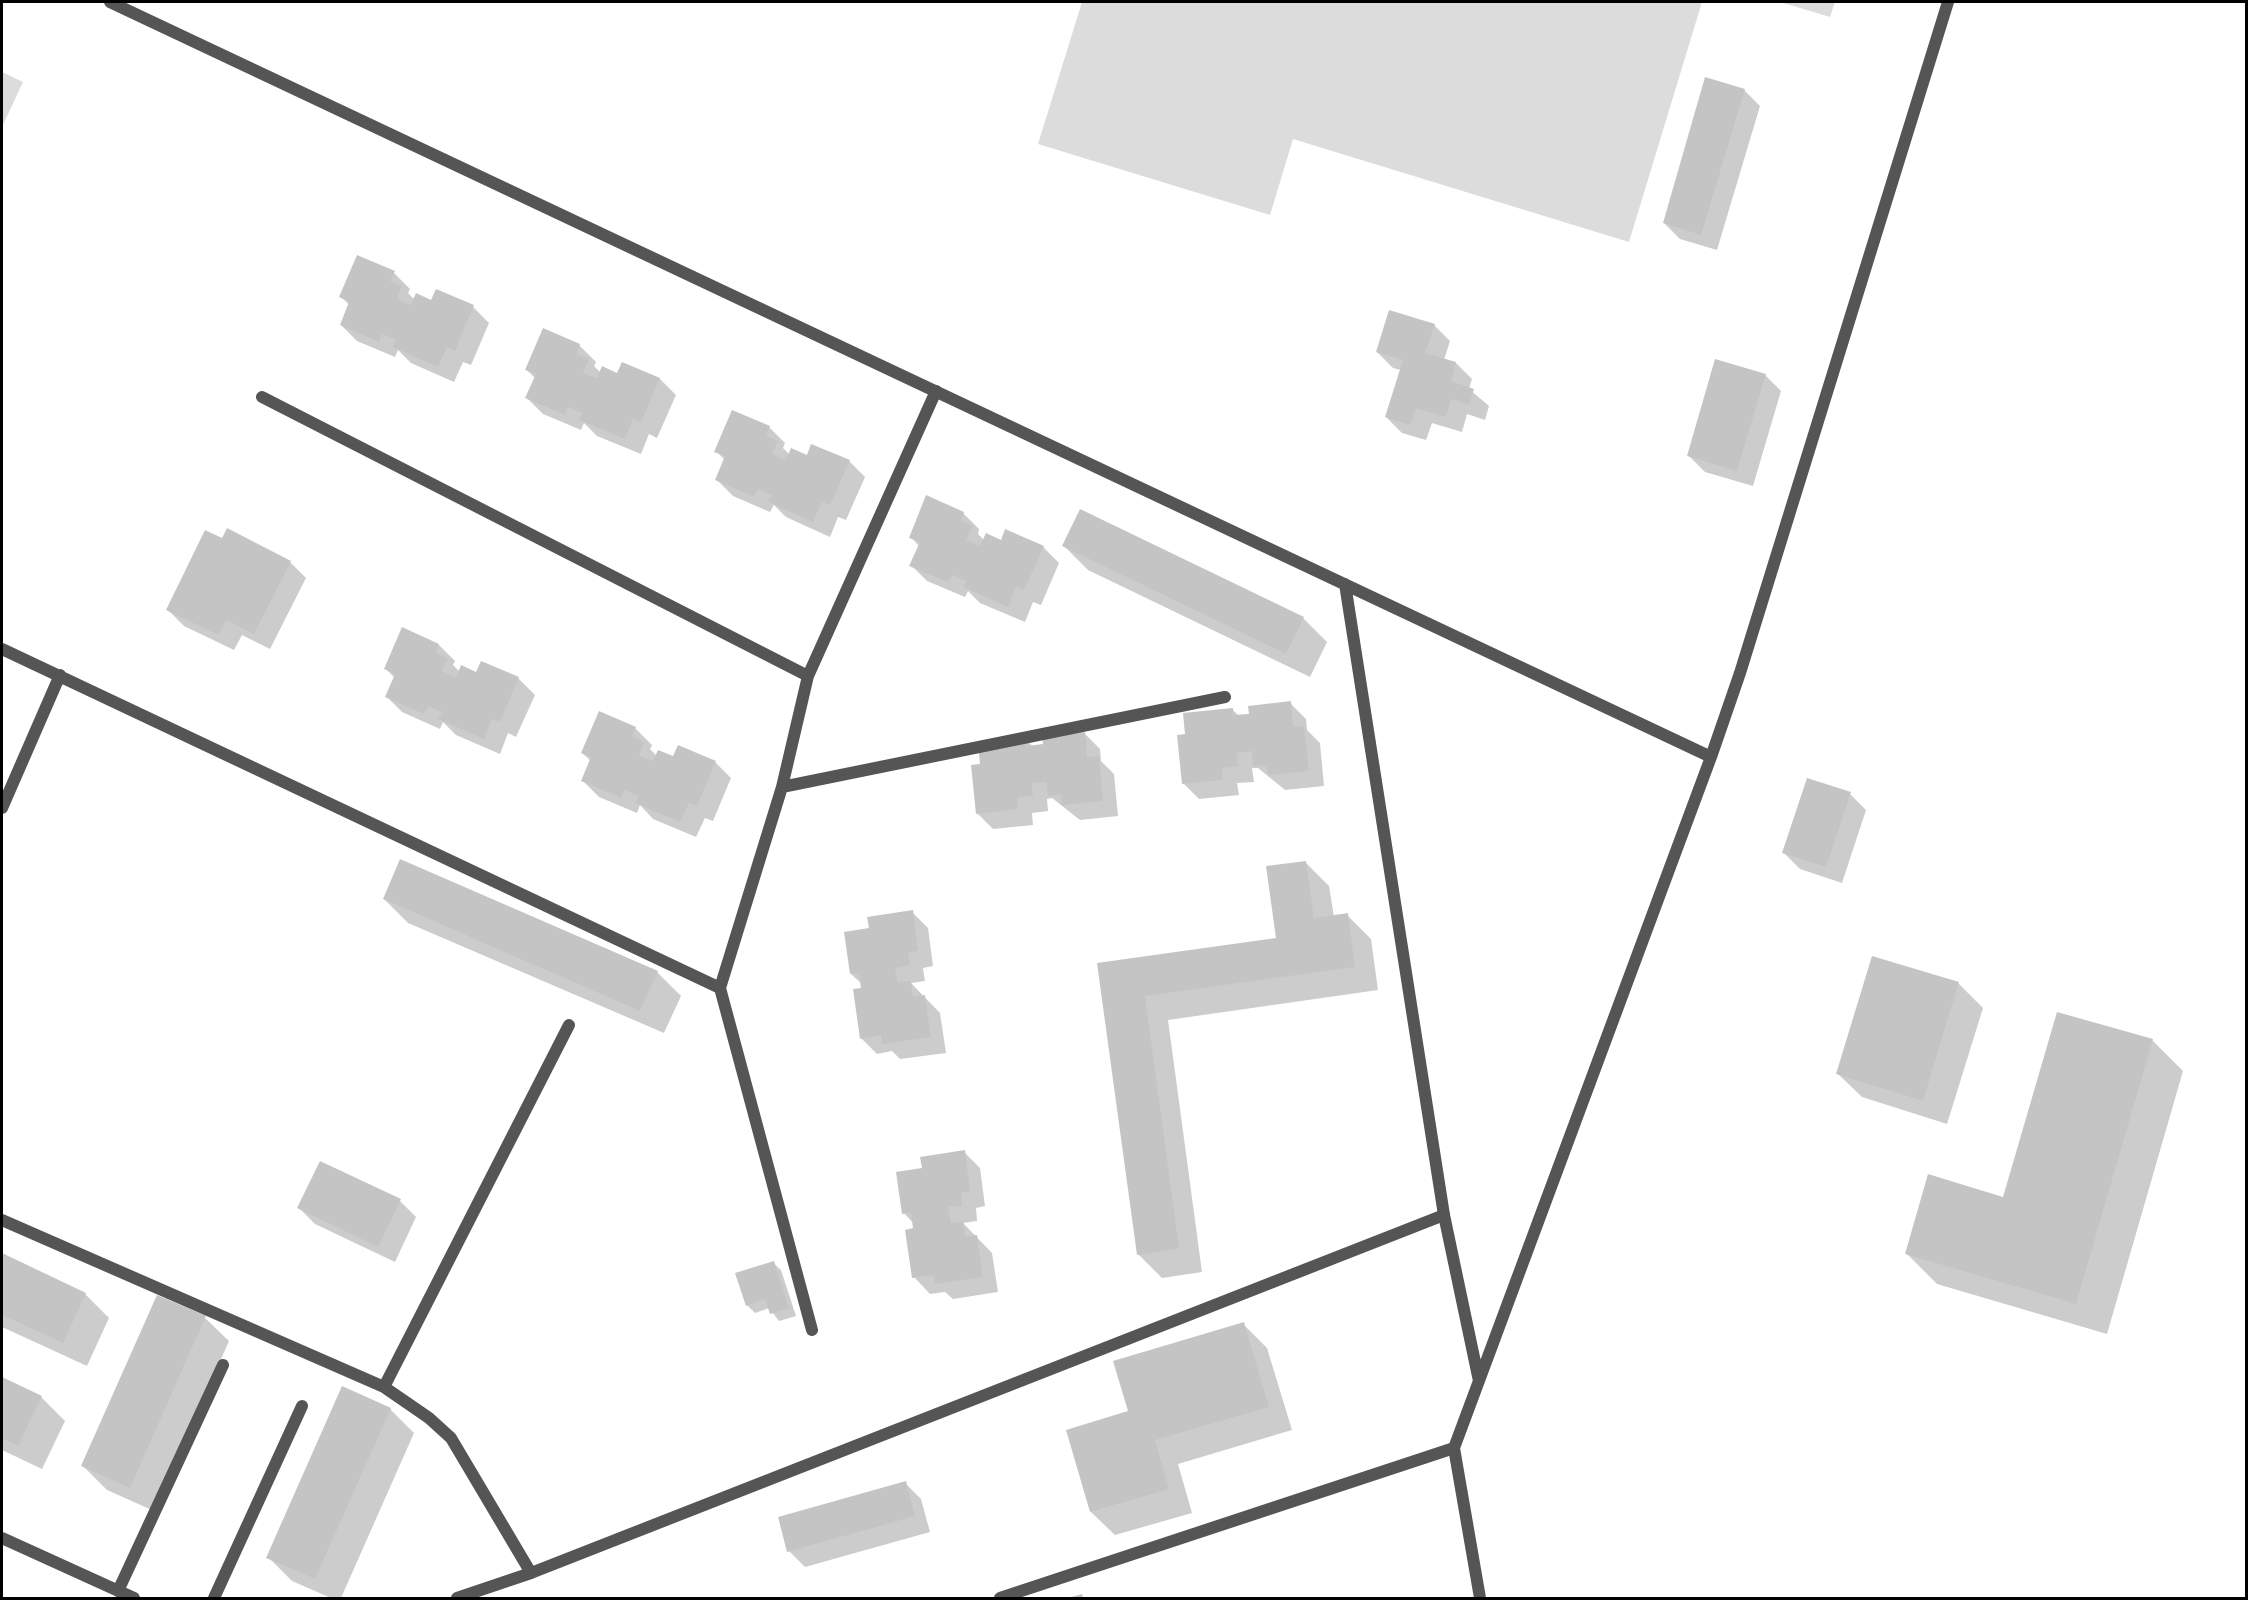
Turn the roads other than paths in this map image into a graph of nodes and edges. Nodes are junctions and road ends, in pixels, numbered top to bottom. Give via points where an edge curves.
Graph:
1 (110, 2) edge
2 (1948, 2) edge
3 (936, 391) junction
4 (262, 397) dead end
5 (1345, 584) junction
6 (2, 649) edge
7 (60, 675) junction
8 (808, 676) junction
9 (1225, 697) dead end
10 (1711, 757) junction
11 (782, 787) junction
12 (2, 808) edge
13 (720, 988) junction
14 (569, 1025) dead end
15 (1444, 1215) junction
16 (2, 1220) edge
17 (812, 1330) dead end
18 (223, 1365) dead end
19 (1479, 1381) junction
20 (384, 1387) junction
21 (302, 1406) dead end
22 (1454, 1448) junction
23 (2, 1538) edge
24 (531, 1573) junction
25 (118, 1591) junction
26 (135, 1599) edge
27 (214, 1599) edge
28 (457, 1599) edge
29 (1000, 1599) edge
30 (1480, 1599) edge

1 - 3 street
2 - 10 street
3 - 5 street
3 - 8 street
4 - 8 street
5 - 10 street
5 - 15 street
6 - 7 street
7 - 12 street
7 - 13 street
8 - 11 street
9 - 11 street
10 - 19 street
11 - 13 street
13 - 17 street
14 - 20 street
15 - 19 street
15 - 24 street
16 - 20 street
18 - 25 street
19 - 22 street
20 - 24 street via 451,1438
21 - 27 street
22 - 29 street
22 - 30 street
23 - 25 street
24 - 28 street
25 - 26 street

